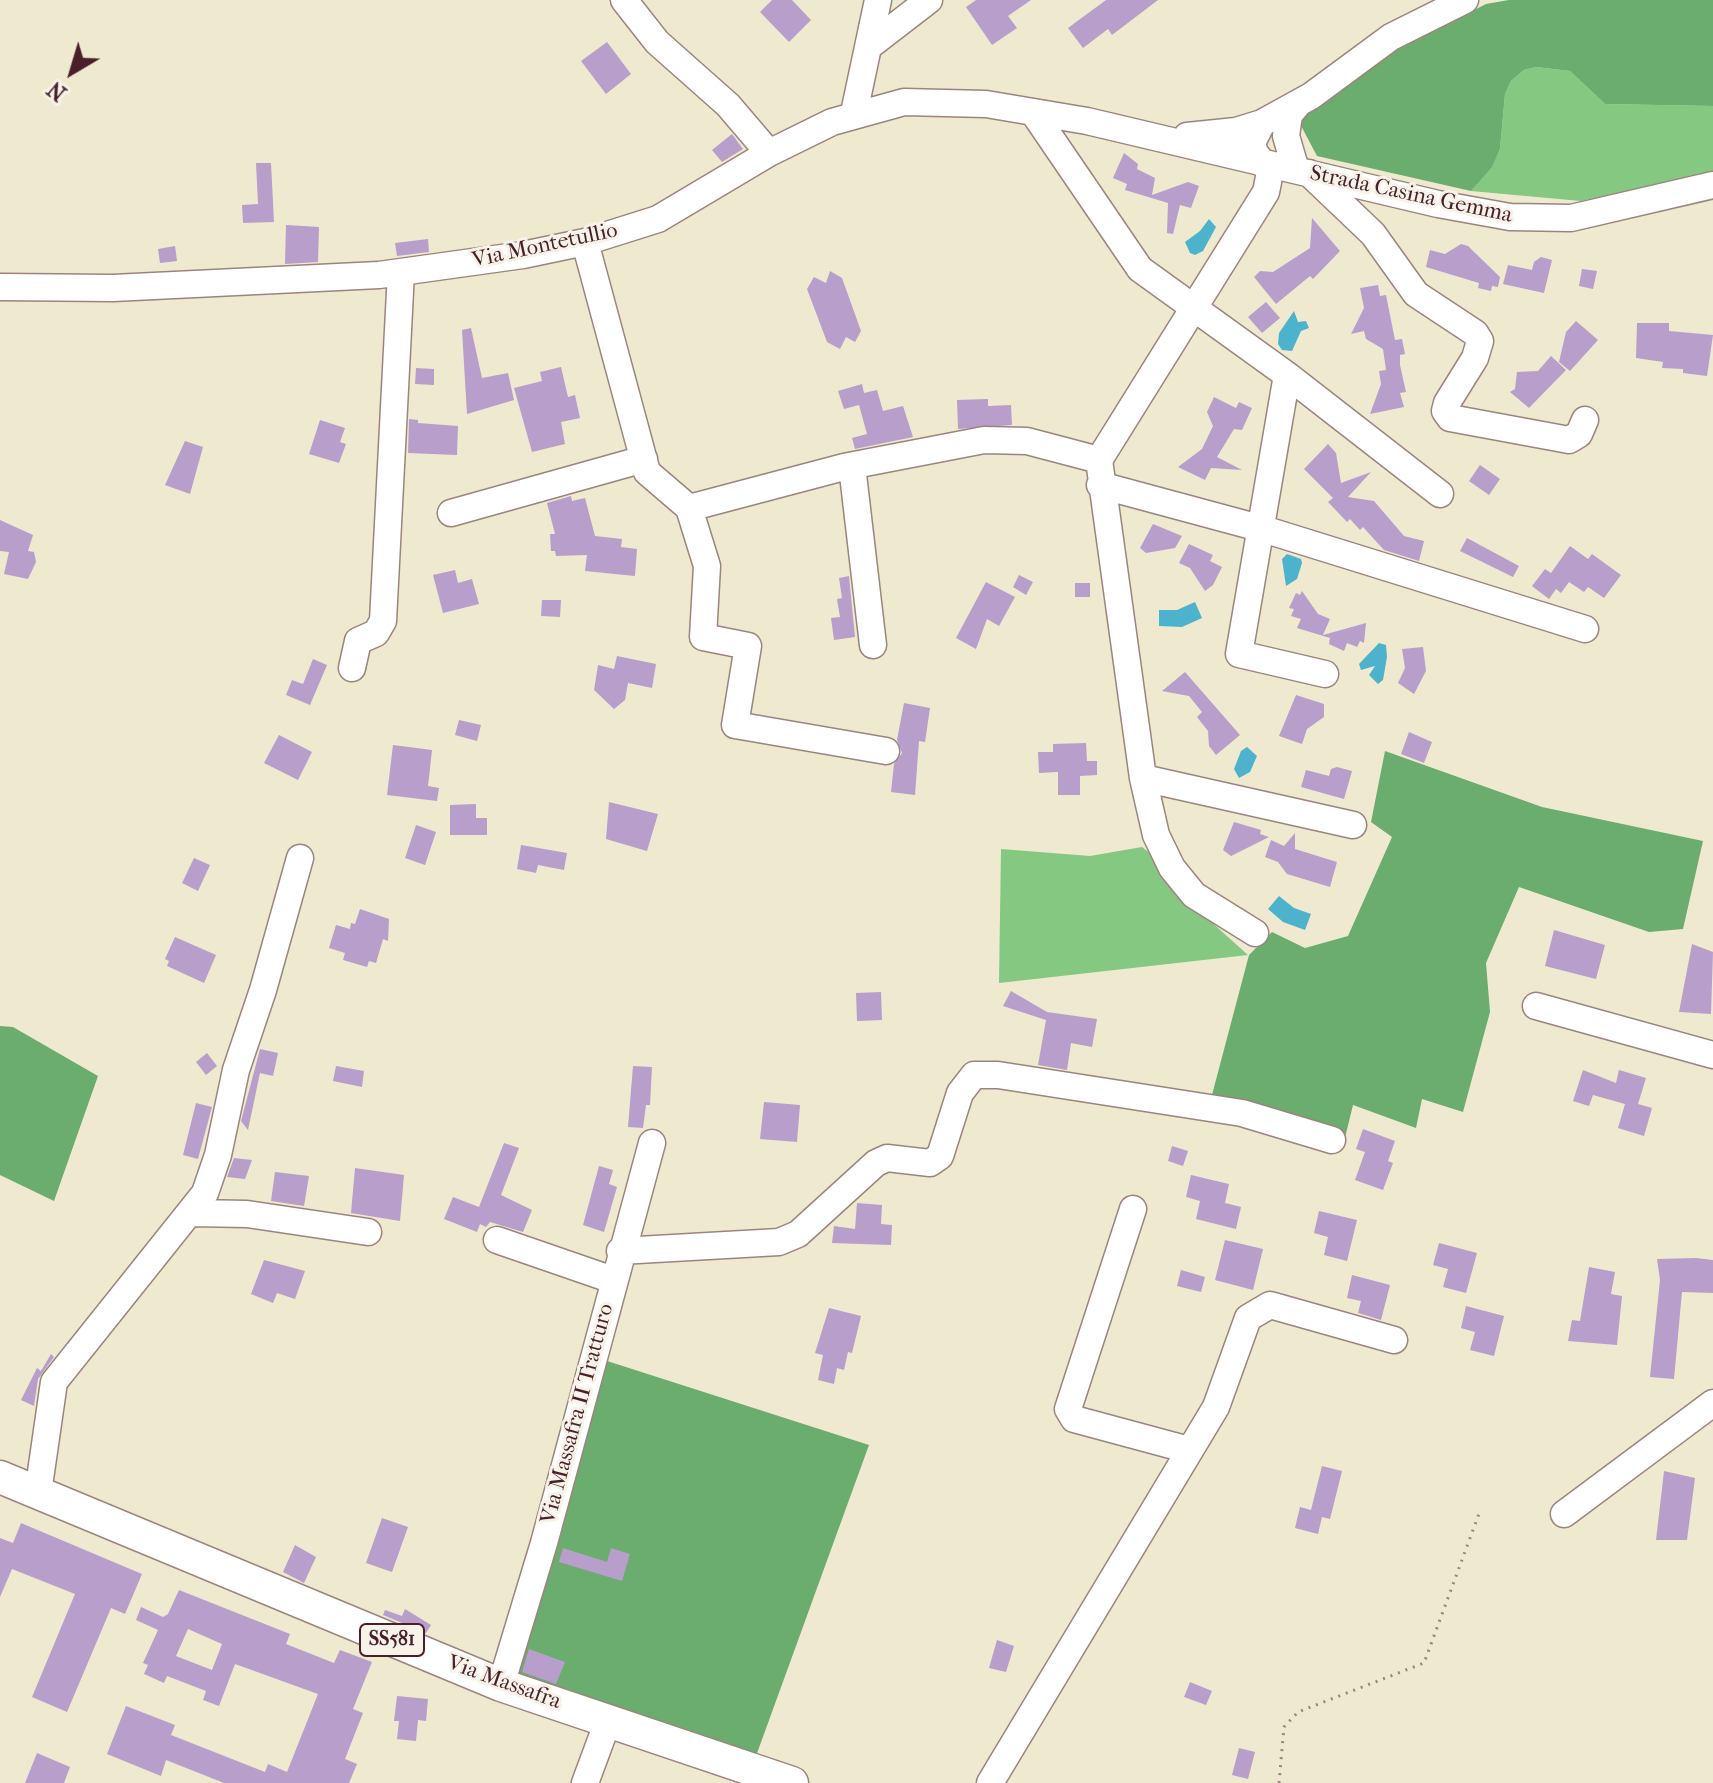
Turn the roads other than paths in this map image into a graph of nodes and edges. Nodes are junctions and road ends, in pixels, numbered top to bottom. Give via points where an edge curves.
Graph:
1 (624, 0) edge
2 (878, 0) edge
3 (929, 0) edge
4 (1465, 0) edge
5 (868, 47) junction
6 (1298, 104) junction
7 (1033, 112) junction
8 (854, 113) junction
9 (1262, 123) junction
10 (1155, 134) junction
11 (769, 153) junction
12 (1263, 163) junction
13 (1303, 172) junction
14 (1713, 185) edge
15 (1266, 192) junction
16 (585, 242) junction
17 (401, 272) junction
18 (0, 287) edge
19 (1192, 308) junction
20 (1287, 375) junction
21 (1585, 420) dead end
22 (644, 459) junction
23 (852, 466) junction
24 (1099, 472) junction
25 (1440, 494) dead end
26 (689, 508) junction
27 (451, 513) dead end
28 (1263, 529) junction
29 (1585, 629) dead end
30 (873, 645) dead end
31 (352, 668) dead end
32 (1325, 674) dead end
33 (886, 751) dead end
34 (1143, 778) junction
35 (1353, 825) dead end
36 (300, 858) dead end
37 (1255, 933) dead end
38 (1536, 1006) dead end
39 (1713, 1055) edge
40 (1332, 1140) dead end
41 (652, 1143) dead end
42 (1133, 1209) dead end
43 (192, 1213) junction
44 (368, 1232) dead end
45 (497, 1240) dead end
46 (620, 1251) junction
47 (613, 1280) junction
48 (1394, 1340) dead end
49 (1713, 1403) edge
50 (1189, 1450) junction
51 (0, 1477) edge
52 (38, 1493) junction
53 (1564, 1514) dead end
54 (501, 1685) junction
55 (608, 1721) junction
56 (585, 1783) edge
57 (792, 1783) edge
58 (990, 1783) edge

1 - 11 street via 657,42 728,105
2 - 5 street
3 - 5 street
4 - 6 street via 1391,37
5 - 8 street
6 - 9 street
6 - 13 street via 1289,115 1286,136
7 - 8 street, Via Montetullio via 943,101 904,102
7 - 10 street, Via Montetullio
7 - 19 street via 1140,269
8 - 11 street, Via Montetullio
9 - 10 street via 1208,135
9 - 12 street via 1252,143
9 - 13 street via 1270,127 1283,157
10 - 12 street, Strada Casina Gemma
11 - 16 street, Via Montetullio via 658,219
12 - 13 street, Strada Casina Gemma
12 - 15 street via 1271,181
13 - 14 street, Strada Casina Gemma via 1438,204 1532,219 1571,218
13 - 15 street
13 - 21 street via 1373,234 1416,294 1480,341 1447,403 1450,418 1569,440 1579,434
15 - 19 street
16 - 17 street, Via Montetullio
16 - 22 street
17 - 18 street, Via Montetullio via 113,288
17 - 31 street via 383,621 376,633 358,641
19 - 20 street
19 - 24 street
20 - 25 street
20 - 28 street
22 - 26 street via 647,472
22 - 27 street
23 - 24 street via 984,440 1027,441
23 - 26 street
23 - 30 street
24 - 28 street
24 - 34 street
26 - 33 street via 707,566 703,637 748,646 735,725
28 - 29 street
28 - 32 street via 1239,654
34 - 35 street
34 - 37 street via 1156,835 1172,868 1194,895
36 - 43 street via 236,1070 218,1155
38 - 39 street
40 - 46 street via 1242,1113 974,1075 960,1093 940,1156 930,1163 887,1158 876,1163 789,1239
41 - 46 street, Via Massafra II Tratturo
42 - 50 street via 1068,1409 1074,1419
43 - 44 street via 247,1214
43 - 52 street via 54,1382
45 - 47 street
46 - 47 street, Via Massafra II Tratturo
47 - 54 street, Via Massafra II Tratturo
48 - 50 street via 1270,1305 1248,1318 1216,1407
49 - 53 street
50 - 58 street
51 - 52 main road, Via Massafra / SS581
52 - 54 main road, Via Massafra / SS581
54 - 55 main road, Via Massafra / SS581
55 - 56 street
55 - 57 main road, Via Massafra / SS581

